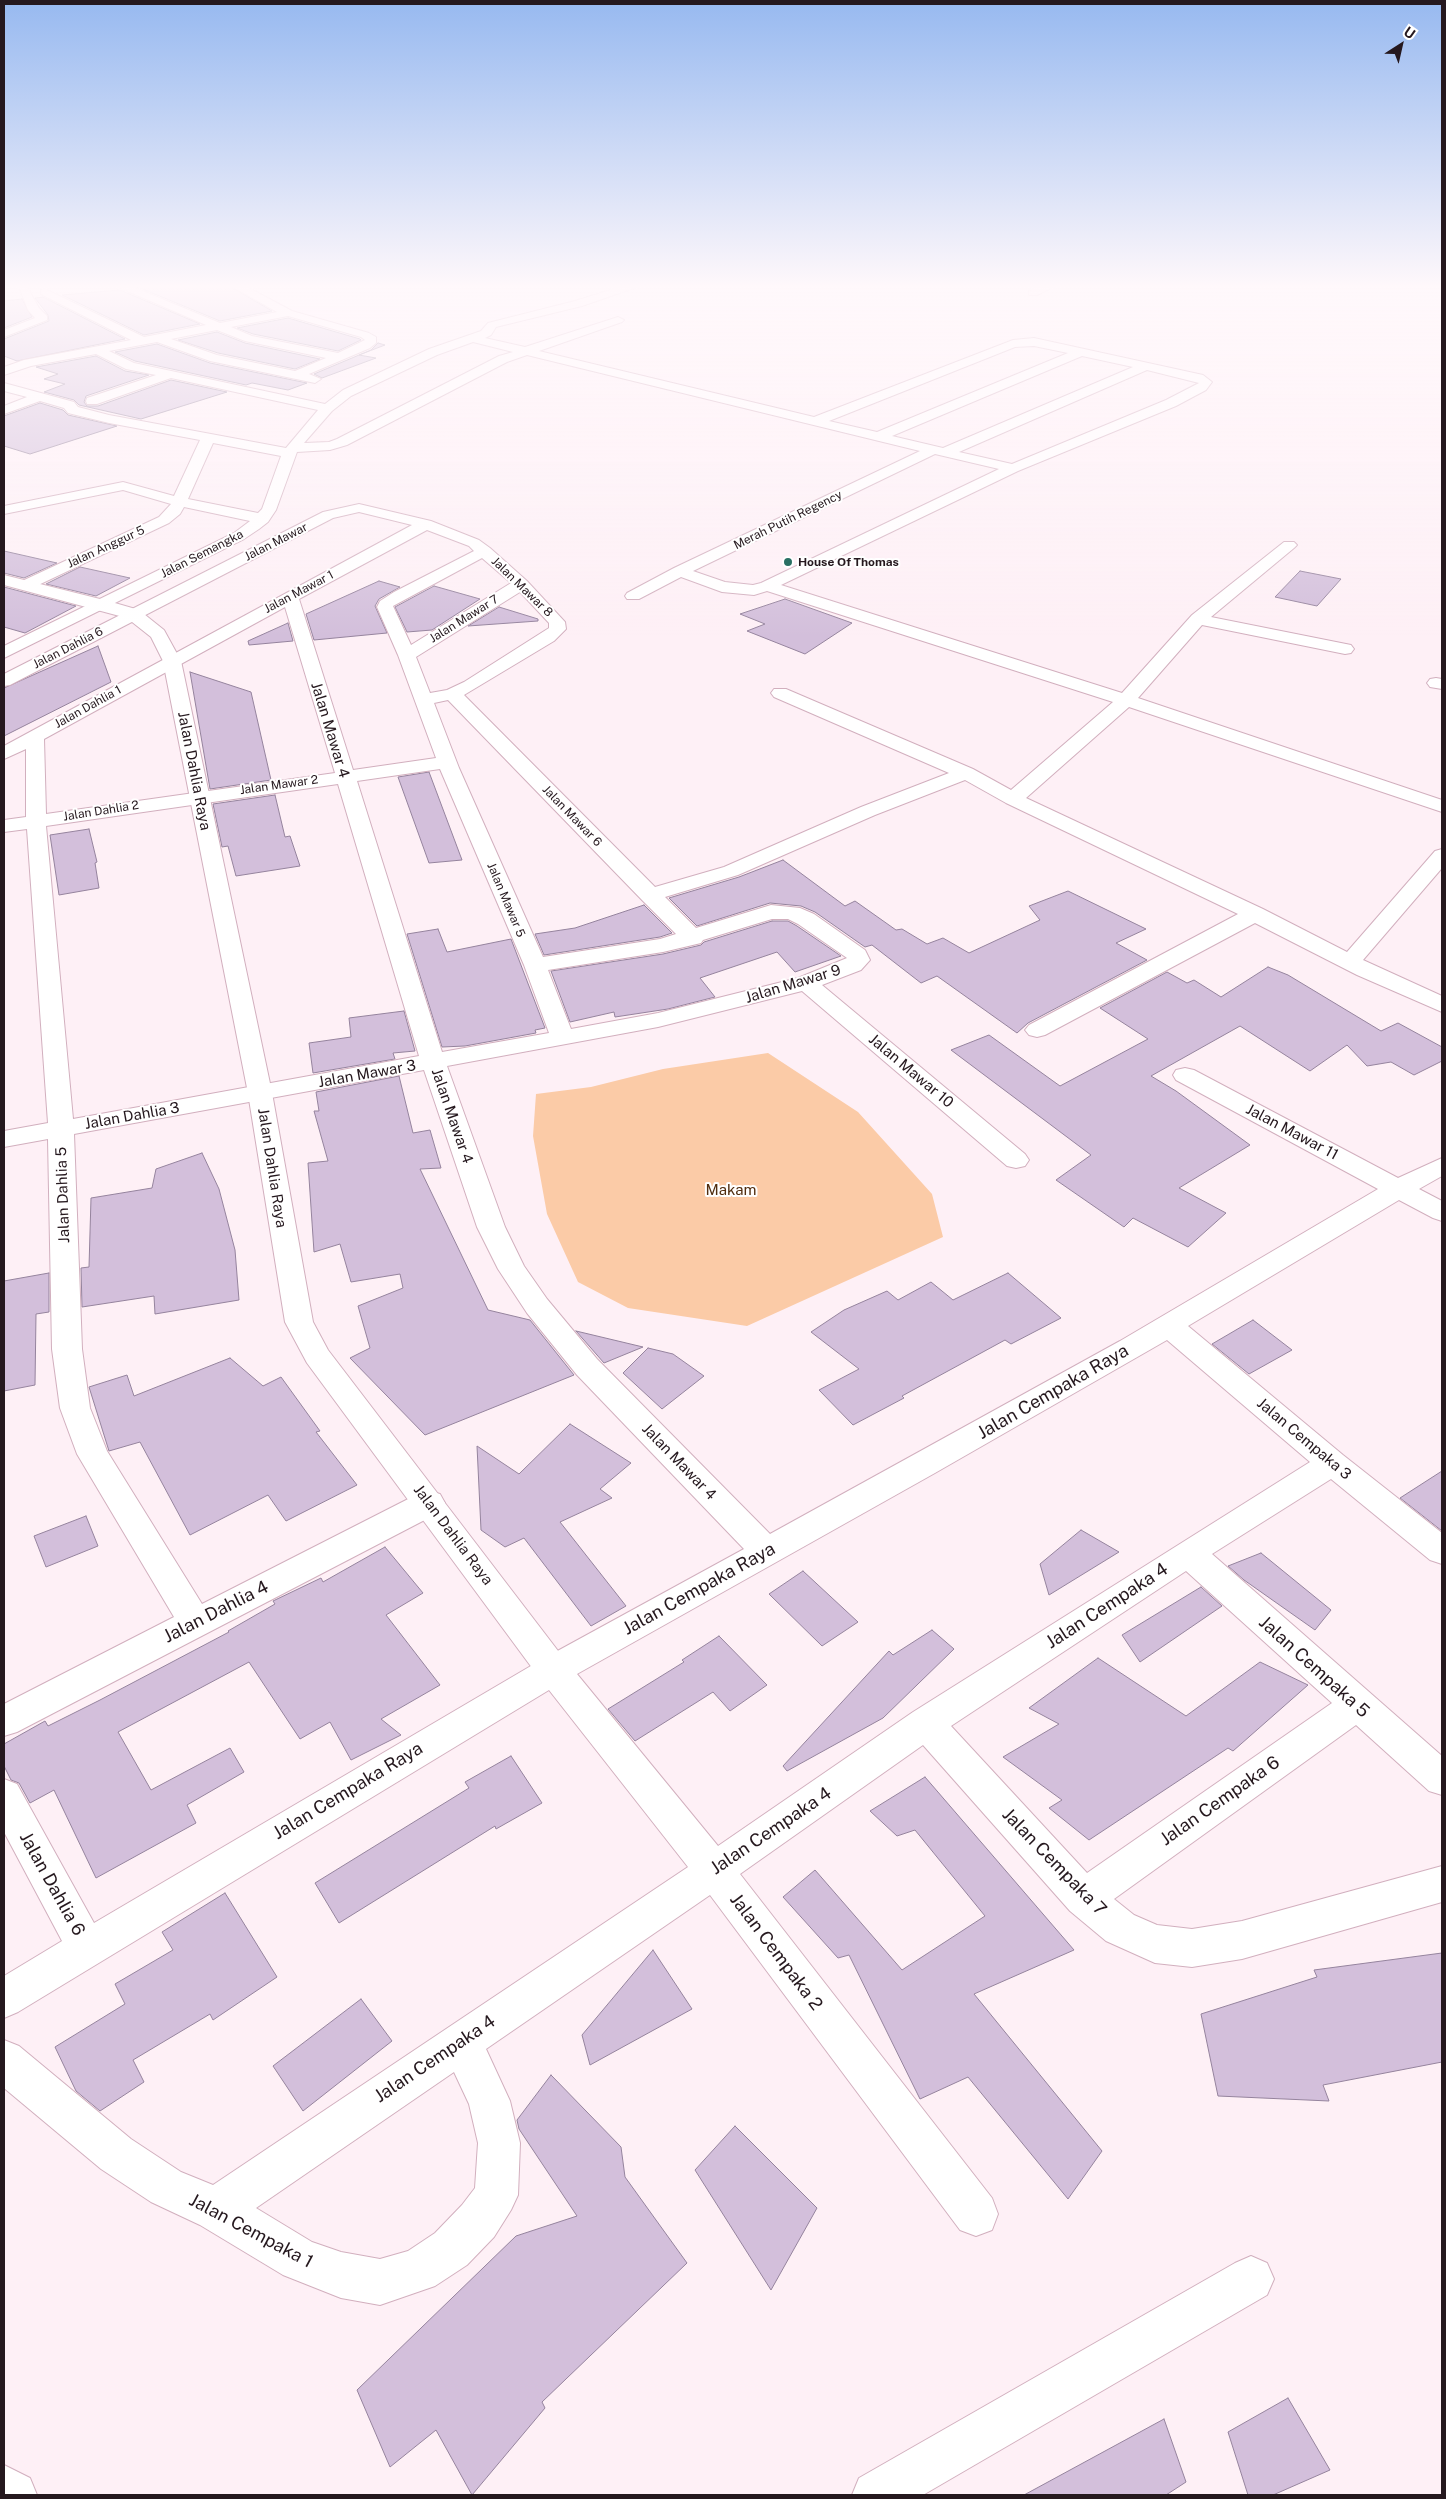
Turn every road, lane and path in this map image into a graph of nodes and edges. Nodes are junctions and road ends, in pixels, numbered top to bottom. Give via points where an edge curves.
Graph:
1 (21, 404) edge
2 (61, 404) edge
3 (306, 404) edge
4 (332, 404) edge
5 (415, 404) edge
6 (744, 404) edge
7 (860, 404) edge
8 (958, 404) edge
9 (1054, 404) edge
10 (1167, 404) edge
11 (327, 408) junction
12 (4, 410) edge
13 (816, 421) junction
14 (878, 437) junction
15 (208, 438) junction
16 (291, 451) junction
17 (939, 451) junction
18 (1013, 468) junction
19 (180, 502) junction
20 (4, 510) edge
21 (263, 519) junction
22 (426, 524) junction
23 (1288, 545) dead end
24 (485, 551) junction
25 (680, 571) junction
26 (6, 581) edge
27 (521, 584) junction
28 (26, 585) junction
29 (767, 586) junction
30 (290, 596) junction
31 (633, 596) dead end
32 (117, 609) junction
33 (1198, 619) junction
34 (1345, 649) dead end
35 (4, 653) edge
36 (408, 654) junction
37 (172, 661) junction
38 (4, 681) edge
39 (780, 693) dead end
40 (452, 694) junction
41 (425, 699) junction
42 (1126, 700) junction
43 (35, 736) junction
44 (4, 753) edge
45 (448, 762) junction
46 (966, 773) junction
47 (344, 776) junction
48 (198, 796) junction
49 (1013, 799) junction
50 (1442, 806) edge
51 (36, 821) junction
52 (4, 826) edge
53 (1442, 855) edge
54 (650, 895) junction
55 (1255, 914) junction
56 (693, 938) junction
57 (1350, 962) junction
58 (535, 965) junction
59 (806, 982) junction
60 (1442, 1005) edge
61 (1037, 1030) dead end
62 (562, 1038) junction
63 (433, 1062) junction
64 (1185, 1075) dead end
65 (260, 1093) junction
66 (61, 1129) junction
67 (4, 1139) edge
68 (1016, 1160) dead end
69 (1442, 1166) edge
70 (1399, 1188) junction
71 (1442, 1212) edge
72 (1168, 1325) junction
73 (1332, 1463) junction
74 (428, 1503) junction
75 (1442, 1551) edge
76 (767, 1552) junction
77 (1188, 1553) junction
78 (195, 1622) junction
79 (553, 1670) junction
80 (1356, 1705) junction
81 (4, 1721) edge
82 (926, 1723) junction
83 (1442, 1779) edge
84 (4, 1796) edge
85 (714, 1870) junction
86 (1442, 1884) edge
87 (1084, 1898) junction
88 (86, 1947) junction
89 (4, 1998) edge
90 (461, 2041) junction
91 (4, 2061) edge
92 (216, 2209) junction
93 (976, 2214) dead end
94 (1251, 2279) dead end
95 (4, 2489) edge
96 (13, 2495) edge
97 (876, 2495) edge

1 - 12 street
2 - 15 street via 73,410
3 - 11 street
4 - 11 street
5 - 16 street via 342,442
6 - 13 street
7 - 13 street
8 - 14 street
9 - 17 street, Merah Putih Regency
10 - 18 street
11 - 16 street
13 - 14 street
14 - 17 street
15 - 16 street
15 - 19 street, Jalan Anggur 5
16 - 21 street, Jalan Semangka
17 - 18 street
17 - 25 street, Merah Putih Regency
18 - 29 street
19 - 20 street via 123,486
19 - 21 street
19 - 28 street, Jalan Anggur 5 via 164,520
21 - 32 street, Jalan Semangka
22 - 24 street, Jalan Mawar 8 via 460,536
22 - 30 street, Jalan Mawar 1
22 - 32 street, Jalan Mawar via 374,510 338,511
23 - 33 street
24 - 27 street, Jalan Mawar 8
24 - 36 street, Jalan Mawar 5 via 386,604 387,614
25 - 29 street via 722,587 754,590
25 - 31 street, Merah Putih Regency
26 - 28 street
27 - 36 street, Jalan Mawar 7
27 - 40 street, Jalan Mawar 8 via 551,614 558,629 470,686
28 - 32 street
29 - 42 street
30 - 37 street, Jalan Mawar 1
30 - 47 street, Jalan Mawar 4
32 - 35 street
32 - 37 street, Jalan Dahlia Raya via 158,634
32 - 38 street, Jalan Dahlia 6
33 - 34 street
33 - 42 street
36 - 41 street, Jalan Mawar 5
37 - 43 street, Jalan Dahlia 1
37 - 48 street, Jalan Dahlia Raya
39 - 46 street
40 - 41 street, Jalan Mawar 8
40 - 54 street, Jalan Mawar 6
41 - 45 street, Jalan Mawar 5
42 - 49 street
42 - 50 street
43 - 44 street, Jalan Dahlia 1
43 - 51 street, Jalan Dahlia 5
45 - 47 street, Jalan Mawar 2
45 - 58 street, Jalan Mawar 5
46 - 49 street
46 - 54 street via 868,811 731,871
47 - 48 street, Jalan Mawar 2
47 - 63 street, Jalan Mawar 4
48 - 51 street, Jalan Dahlia 2
48 - 65 street, Jalan Dahlia Raya
49 - 55 street
51 - 52 street, Jalan Dahlia 2
51 - 66 street, Jalan Dahlia 5
53 - 57 street
54 - 56 street, Jalan Mawar 6
55 - 57 street
55 - 61 street
56 - 58 street, Jalan Mawar 9 via 632,951
56 - 59 street, Jalan Mawar 9 via 771,912 792,913 847,947 859,960 847,968
57 - 60 street
58 - 62 street, Jalan Mawar 5
59 - 62 street, Jalan Mawar 9 via 723,1005
59 - 68 street, Jalan Mawar 10
62 - 63 street, Jalan Mawar 3
63 - 65 street, Jalan Mawar 3
63 - 76 street, Jalan Mawar 4 via 491,1227 512,1269 537,1306 587,1367
64 - 70 street, Jalan Mawar 11
65 - 66 street, Jalan Dahlia 3
65 - 74 street, Jalan Dahlia Raya via 299,1322 317,1356
66 - 67 street, Jalan Dahlia 3
66 - 78 street, Jalan Dahlia 5 via 67,1349 75,1408 93,1454
69 - 70 street, Jalan Cempaka Raya
70 - 71 street, Jalan Mawar 11
70 - 72 street, Jalan Cempaka Raya
72 - 73 street, Jalan Cempaka 3
72 - 76 street, Jalan Cempaka Raya
73 - 75 street, Jalan Cempaka 3
73 - 77 street, Jalan Cempaka 4
74 - 78 street, Jalan Dahlia 4
74 - 79 street, Jalan Dahlia Raya
76 - 79 street, Jalan Cempaka Raya
77 - 80 street, Jalan Cempaka 5
77 - 82 street, Jalan Cempaka 4
78 - 81 street, Jalan Dahlia 4
79 - 85 street, Jalan Cempaka 2
79 - 88 street, Jalan Cempaka Raya
80 - 83 street, Jalan Cempaka 5
80 - 87 street, Jalan Cempaka 6
82 - 85 street, Jalan Cempaka 4
82 - 87 street, Jalan Cempaka 7
84 - 88 street, Jalan Dahlia 6
85 - 90 street, Jalan Cempaka 4
85 - 93 street, Jalan Cempaka 2
86 - 87 street, Jalan Cempaka 7 via 1242,1940 1192,1948 1155,1944 1120,1928
88 - 89 street, Jalan Cempaka Raya
90 - 92 street, Jalan Cempaka 4
90 - 92 street, Jalan Cempaka 1 via 489,2101 499,2143 496,2195 478,2221 451,2249 419,2270 380,2282 341,2275 300,2259
91 - 92 street, Jalan Cempaka 1 via 116,2154 166,2187
94 - 97 street
95 - 96 street

